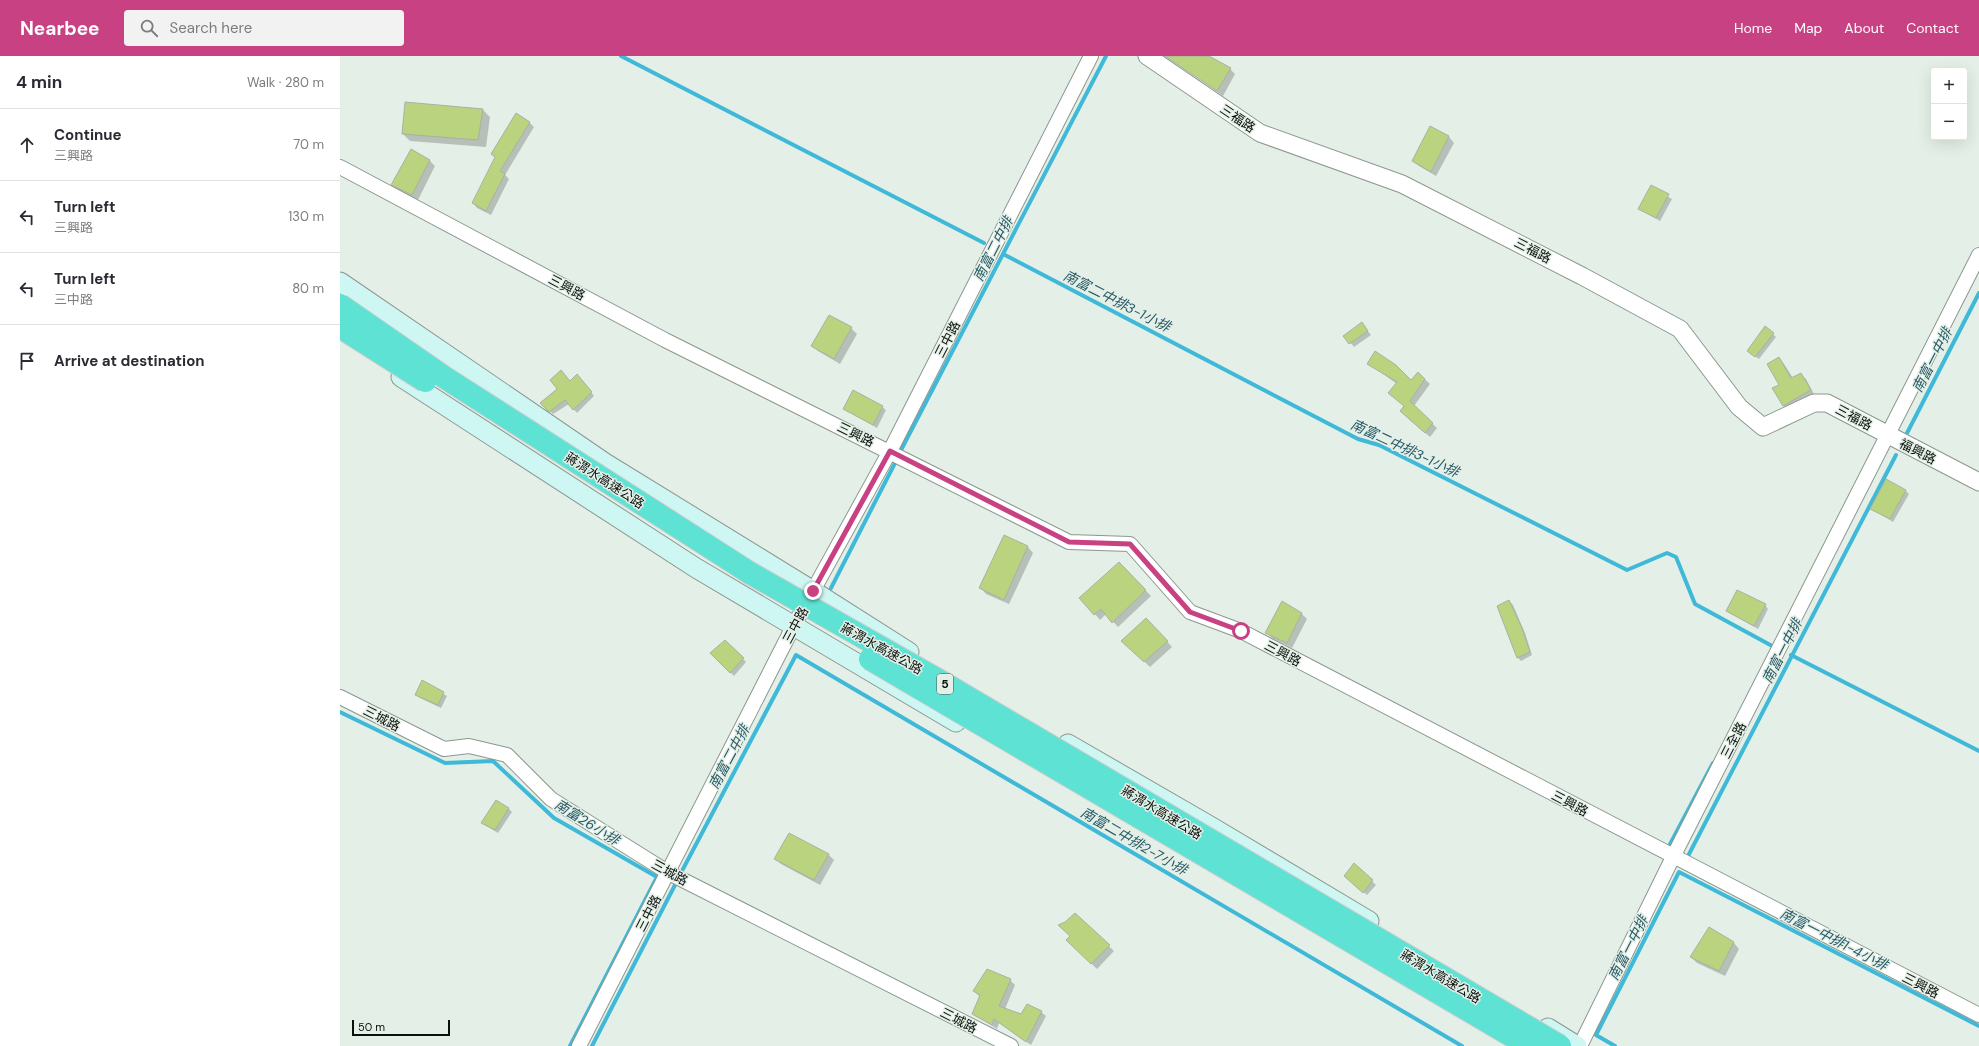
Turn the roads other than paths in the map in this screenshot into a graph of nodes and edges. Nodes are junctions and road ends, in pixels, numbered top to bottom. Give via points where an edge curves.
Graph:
1 (1091, 56) edge
2 (1147, 56) edge
3 (340, 167) edge
4 (1979, 255) edge
5 (340, 282) edge
6 (340, 305) edge
7 (340, 327) edge
8 (340, 337) edge
9 (1888, 435) junction
10 (890, 451) junction
11 (1979, 482) edge
12 (813, 591) junction
13 (793, 627) junction
14 (340, 697) edge
15 (1673, 857) junction
16 (669, 873) junction
17 (1979, 1015) edge
18 (579, 1046) edge
19 (1011, 1046) edge
20 (1508, 1046) edge
21 (1529, 1046) edge
22 (1560, 1046) edge
23 (1579, 1046) edge

1 - 10 street, 三中路
2 - 9 street, 三福路 via 1260,133 1402,184 1680,329 1739,407 1763,427 1814,403 1827,403
3 - 10 street, 三興路 via 665,340
4 - 9 street, 福興路
5 - 12 main road via 605,463
6 - 22 highway, 蔣渭水高速公路 / 5, bridge via 447,379 750,573 947,685
7 - 21 highway, 蔣渭水高速公路 / 5, bridge via 763,596
8 - 13 main road via 689,564
9 - 11 street, 福興路
9 - 15 street, 三全路
10 - 12 street, 三中路
10 - 15 street, 三興路 via 1069,542 1130,544 1190,612 1241,631
12 - 13 street, 三中路
12 - 23 main road via 908,652 1210,826
13 - 16 street, 三中路
13 - 20 main road via 1302,922
14 - 16 street, 三城路 via 444,749 469,746 507,755 551,799
15 - 17 street, 三興路
15 - 23 street, 三全路
16 - 18 street, 三中路
16 - 19 street, 三城路

